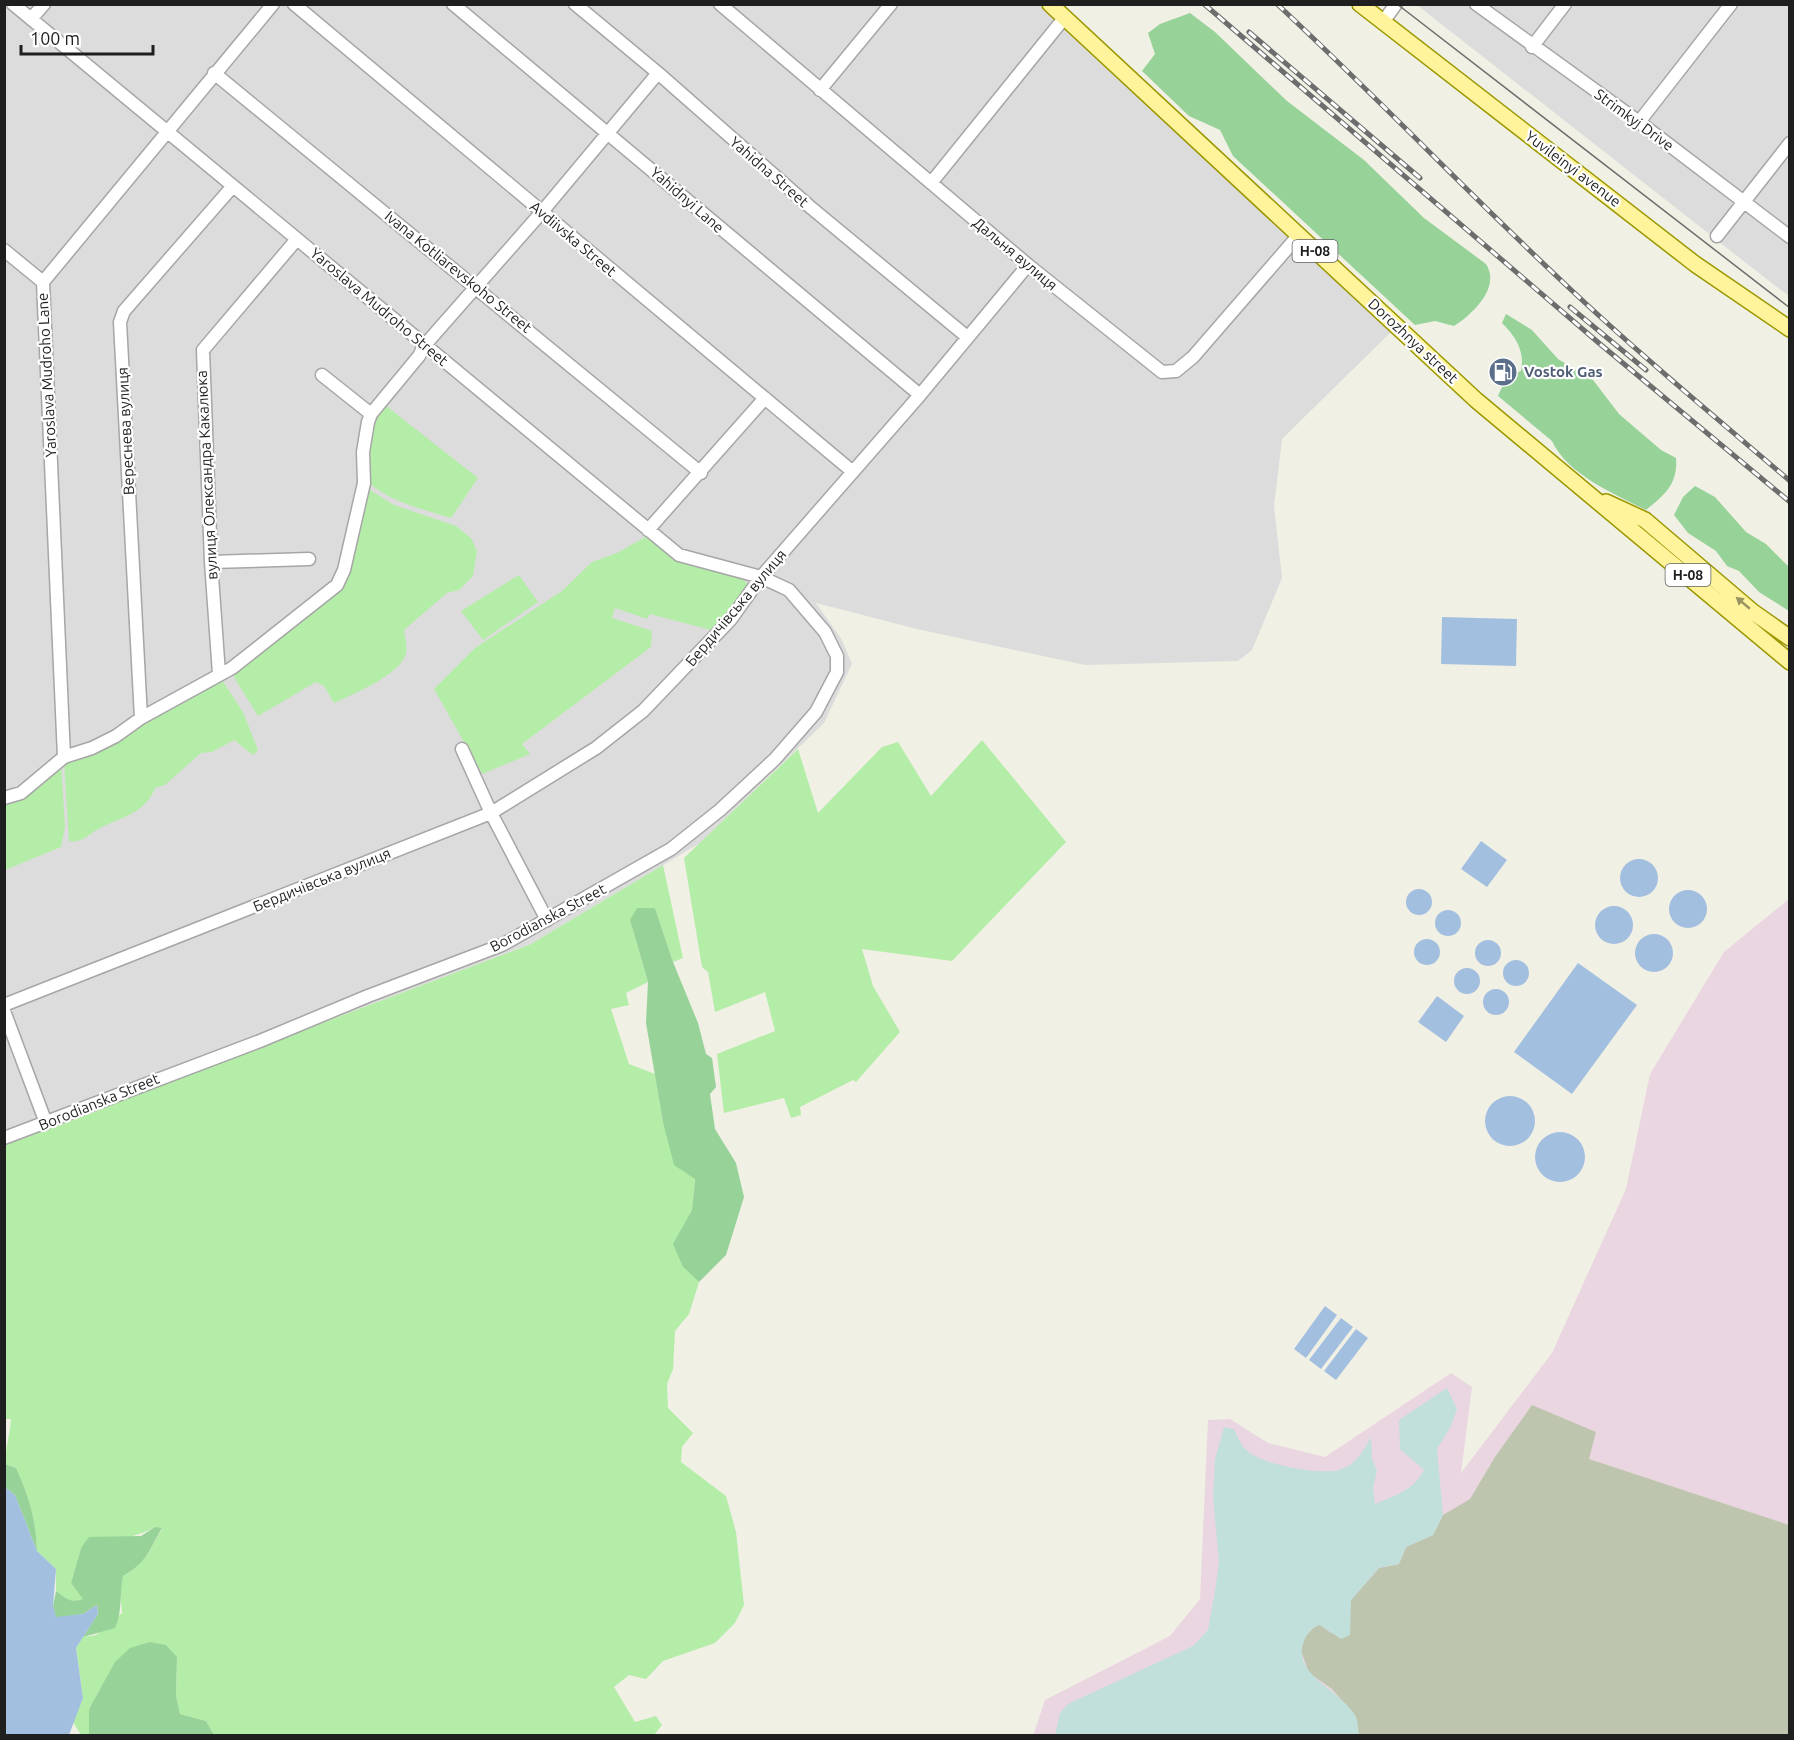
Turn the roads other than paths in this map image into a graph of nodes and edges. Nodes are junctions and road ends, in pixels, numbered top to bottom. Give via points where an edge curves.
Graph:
1 (14, 4) edge
2 (44, 4) edge
3 (273, 4) edge
4 (294, 4) edge
5 (453, 4) edge
6 (575, 4) edge
7 (720, 4) edge
8 (891, 4) edge
9 (1050, 4) edge
10 (1360, 4) edge
11 (1396, 4) edge
12 (1476, 4) edge
13 (1565, 4) edge
14 (1731, 4) edge
15 (1065, 17) junction
16 (31, 19) junction
17 (1383, 22) junction
18 (1532, 47) junction
19 (214, 73) junction
20 (658, 73) junction
21 (820, 90) junction
22 (1639, 122) junction
23 (166, 130) junction
24 (608, 132) junction
25 (1790, 143) edge
26 (931, 183) junction
27 (233, 186) junction
28 (1743, 203) junction
29 (541, 213) junction
30 (1298, 236) junction
31 (1717, 236) dead end
32 (1790, 237) edge
33 (297, 239) junction
34 (4, 250) edge
35 (1028, 265) junction
36 (43, 282) junction
37 (477, 287) junction
38 (1790, 329) edge
39 (966, 336) junction
40 (424, 346) junction
41 (322, 375) dead end
42 (920, 395) junction
43 (765, 398) junction
44 (370, 414) junction
45 (853, 472) junction
46 (701, 473) junction
47 (1584, 492) junction
48 (648, 530) junction
49 (309, 559) dead end
50 (211, 562) junction
51 (761, 578) junction
52 (1790, 638) edge
53 (1790, 662) edge
54 (219, 675) junction
55 (141, 718) junction
56 (462, 749) dead end
57 (64, 757) junction
58 (4, 798) edge
59 (492, 813) junction
60 (547, 920) junction
61 (4, 1005) edge
62 (4, 1011) edge
63 (46, 1123) junction
64 (4, 1138) edge

1 - 16 street, Yaroslava Mudroho Street
2 - 16 street
3 - 19 street, Yaroslava Mudroho Lane
4 - 29 street, Avdiivska Street
5 - 24 street, Yahidnyi Lane
6 - 20 street, Yahidna Street
7 - 21 street, Дальня вулиця
8 - 21 street
9 - 15 main road, Dorozhnya street / Н-08
10 - 17 main road, Yuvileinyi avenue
11 - 17 street
12 - 18 street, Strimkyj Drive
13 - 18 street
14 - 22 street
15 - 26 street
15 - 30 main road, Dorozhnya street / Н-08
16 - 23 street, Yaroslava Mudroho Street
17 - 38 main road, Yuvileinyi avenue via 1695,264
18 - 22 street, Strimkyj Drive
19 - 23 street, Yaroslava Mudroho Lane
19 - 37 street, Ivana Kotliarevskoho Street
20 - 24 street
20 - 39 street, Yahidna Street via 808,206
21 - 26 street, Дальня вулиця
22 - 28 street, Strimkyj Drive
23 - 27 street, Yaroslava Mudroho Street
23 - 36 street, Yaroslava Mudroho Lane
24 - 29 street
24 - 42 street, Yahidnyi Lane
25 - 28 street
26 - 35 street, Дальня вулиця
27 - 33 street, Yaroslava Mudroho Street
27 - 55 street, Вереснева вулиця via 128,306 120,322
28 - 31 street
28 - 32 street, Strimkyj Drive
29 - 37 street
29 - 43 street, Avdiivska Street
30 - 35 street, Дальня вулиця via 1193,357 1169,373 1162,372
30 - 47 main road, Dorozhnya street / Н-08 via 1476,400
33 - 40 street, Yaroslava Mudroho Street
33 - 50 street, вулиця Олександра Какалюка via 203,350
34 - 36 street
35 - 39 street, Бердичівська вулиця
36 - 57 street, Yaroslava Mudroho Lane
37 - 40 street
37 - 46 street, Ivana Kotliarevskoho Street
39 - 42 street, Бердичівська вулиця
40 - 44 street
40 - 48 street, Yaroslava Mudroho Street
41 - 44 street
42 - 45 street, Бердичівська вулиця
43 - 45 street, Avdiivska Street
43 - 46 street
44 - 54 street via 363,452 364,483 337,585
45 - 51 street, Бердичівська вулиця
46 - 48 street
52 -> 47 main road via 1753,612 1645,520
47 - 53 main road, Dorozhnya street / Н-08
48 - 51 street, Yaroslava Mudroho Street via 679,555
49 - 50 street
50 - 54 street, вулиця Олександра Какалюка
51 - 59 street, Бердичівська вулиця via 731,619 643,711 596,748
51 - 60 street, Borodianska Street via 789,590 833,645 837,672 816,712 775,759 671,849
54 - 55 street
55 - 57 street via 92,748
56 - 59 street
57 - 58 street via 21,793
59 - 60 street
59 - 61 street, Бердичівська вулиця
60 - 63 street, Borodianska Street via 502,945
62 - 63 street
63 - 64 street, Borodianska Street

